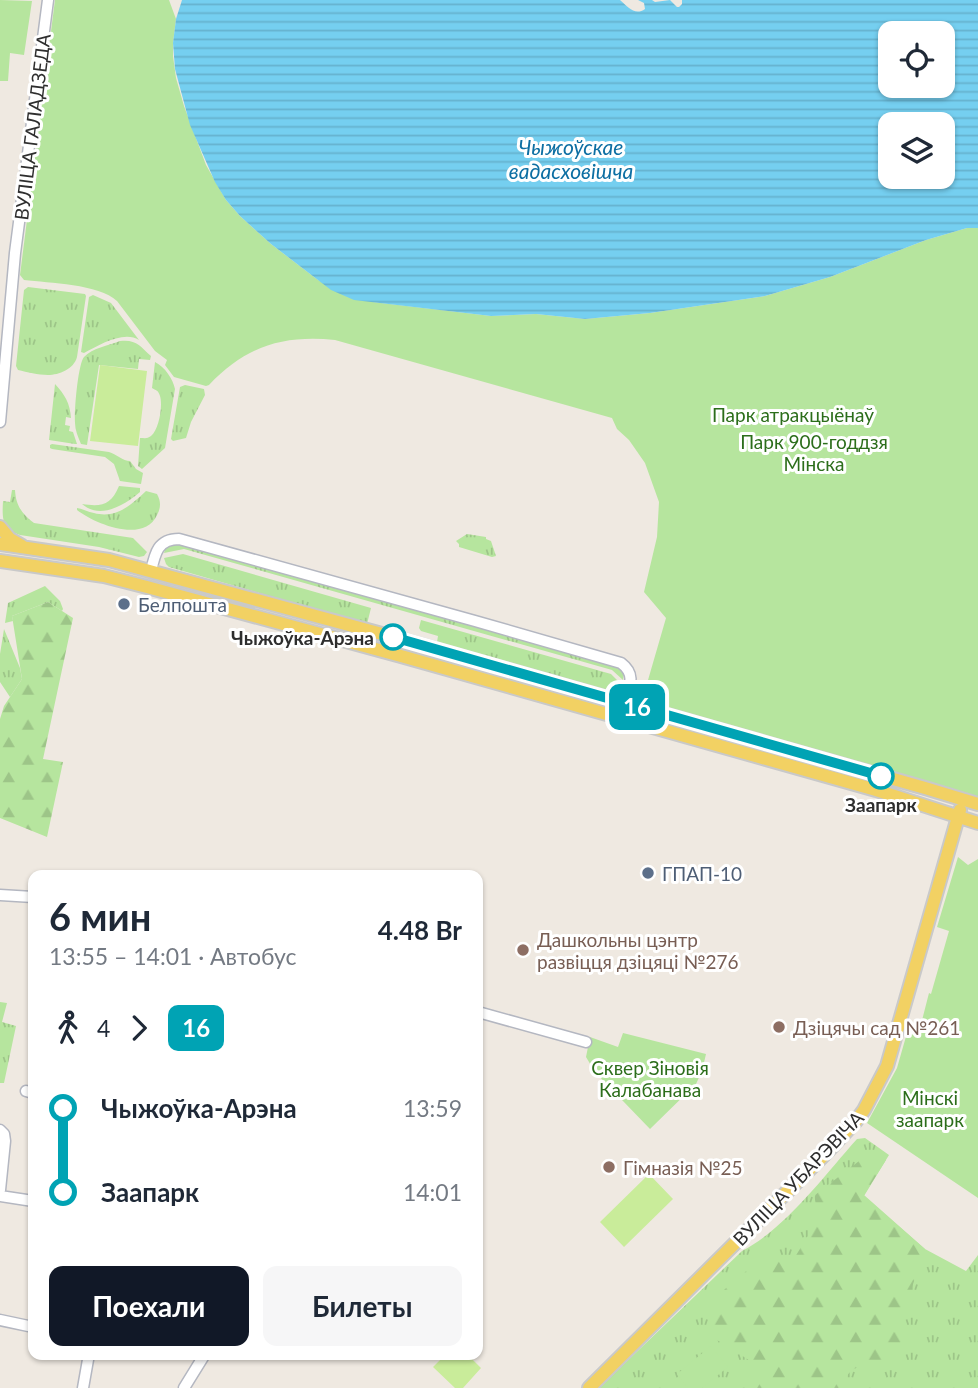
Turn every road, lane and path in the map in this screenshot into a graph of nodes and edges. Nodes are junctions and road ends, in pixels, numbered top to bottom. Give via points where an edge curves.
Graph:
1 (48, 0) edge
2 (2, 381) edge
3 (0, 422) edge
4 (0, 527) edge
5 (0, 544) edge
6 (25, 548) junction
7 (0, 561) edge
8 (22, 564) junction
9 (150, 571) junction
10 (0, 572) edge
11 (147, 587) junction
12 (624, 703) junction
13 (620, 719) junction
14 (963, 800) junction
15 (978, 804) edge
16 (958, 816) junction
17 (978, 823) edge
18 (0, 895) edge
19 (28, 897) edge
20 (483, 1013) edge
21 (586, 1042) dead end
22 (0, 1130) edge
23 (0, 1190) edge
24 (0, 1196) edge
25 (28, 1199) edge
26 (0, 1320) edge
27 (28, 1326) edge
28 (88, 1360) edge
29 (201, 1360) edge
30 (86, 1387) edge
31 (184, 1388) edge
32 (589, 1388) edge

1 - 2 street, ВУЛІЦА ГАЛАДЗЕДА
2 - 3 street, ВУЛІЦА ГАЛАДЗЕДА
4 - 6 main road
5 - 6 main road
6 - 9 main road via 97,557
7 - 8 main road
8 - 10 main road
8 - 11 main road
9 - 11 main road
9 - 12 main road
9 - 12 street via 158,549 179,539 475,621 621,663 631,676
11 - 13 main road
12 - 13 main road
12 - 14 main road
13 - 16 main road
14 - 15 main road
14 - 16 main road, ВУЛІЦА УБАРЭВІЧА
16 - 17 main road
16 - 32 main road, ВУЛІЦА УБАРЭВІЧА via 887,1066 864,1110
18 - 19 street
20 - 21 street
22 - 23 street via 5,1141
24 - 25 street
26 - 27 street
28 - 30 street
29 - 31 street

